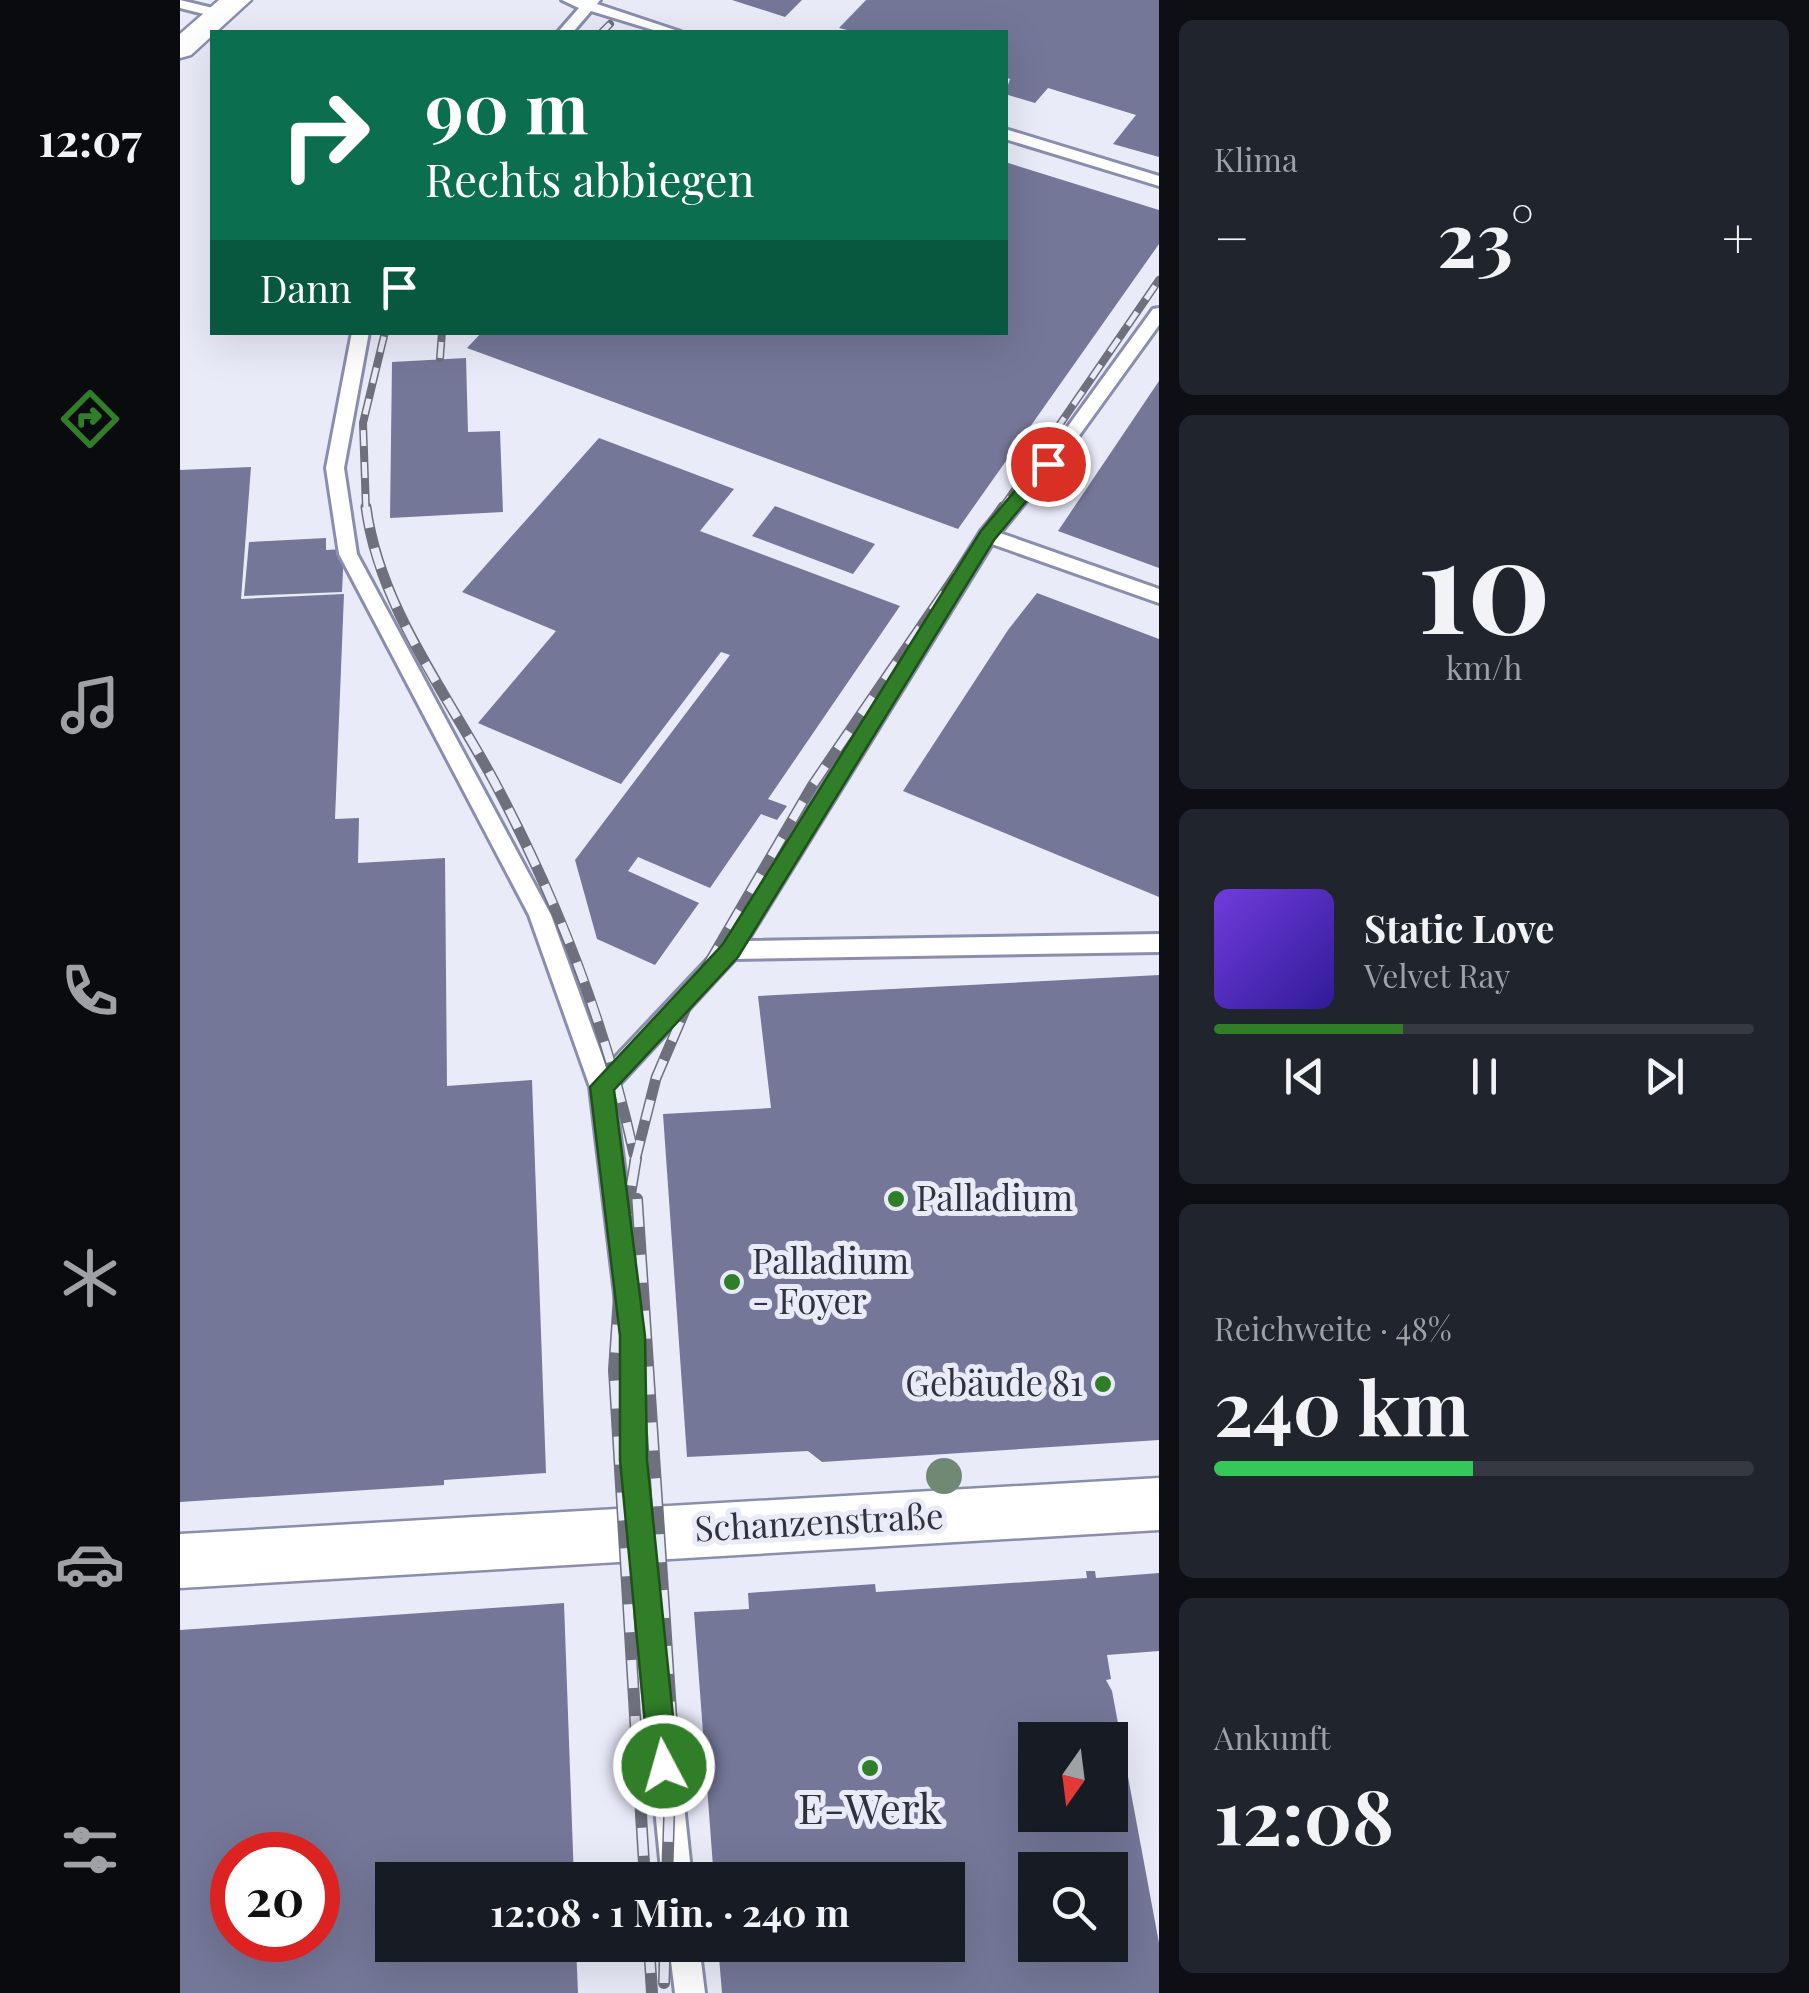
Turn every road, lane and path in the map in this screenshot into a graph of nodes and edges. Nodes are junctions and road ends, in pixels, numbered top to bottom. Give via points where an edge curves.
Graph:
1 (569, 0) edge
2 (590, 3) edge
3 (180, 4) edge
4 (228, 7) edge
5 (567, 30) edge
6 (668, 30) edge
7 (180, 49) edge
8 (1008, 135) edge
9 (1159, 180) edge
10 (1159, 313) edge
11 (361, 335) edge
12 (988, 536) junction
13 (1159, 596) edge
14 (1159, 944) edge
15 (730, 950) junction
16 (602, 1087) junction
17 (1159, 1504) edge
18 (641, 1532) junction
19 (180, 1561) edge
20 (675, 1862) edge
21 (686, 1962) edge
22 (690, 1993) edge

1 - 2 lane
2 - 5 lane
2 - 6 lane
3 - 4 lane
4 - 7 street
8 - 9 lane
10 - 12 lane via 1068,440
11 - 16 lane via 335,468 348,554 540,916
12 - 13 lane
12 - 15 lane
14 - 15 lane
15 - 16 lane
16 - 18 lane via 632,1336
17 - 18 street, Schanzenstraße
18 - 19 street, Schanzenstraße
18 - 20 lane
21 - 22 lane

